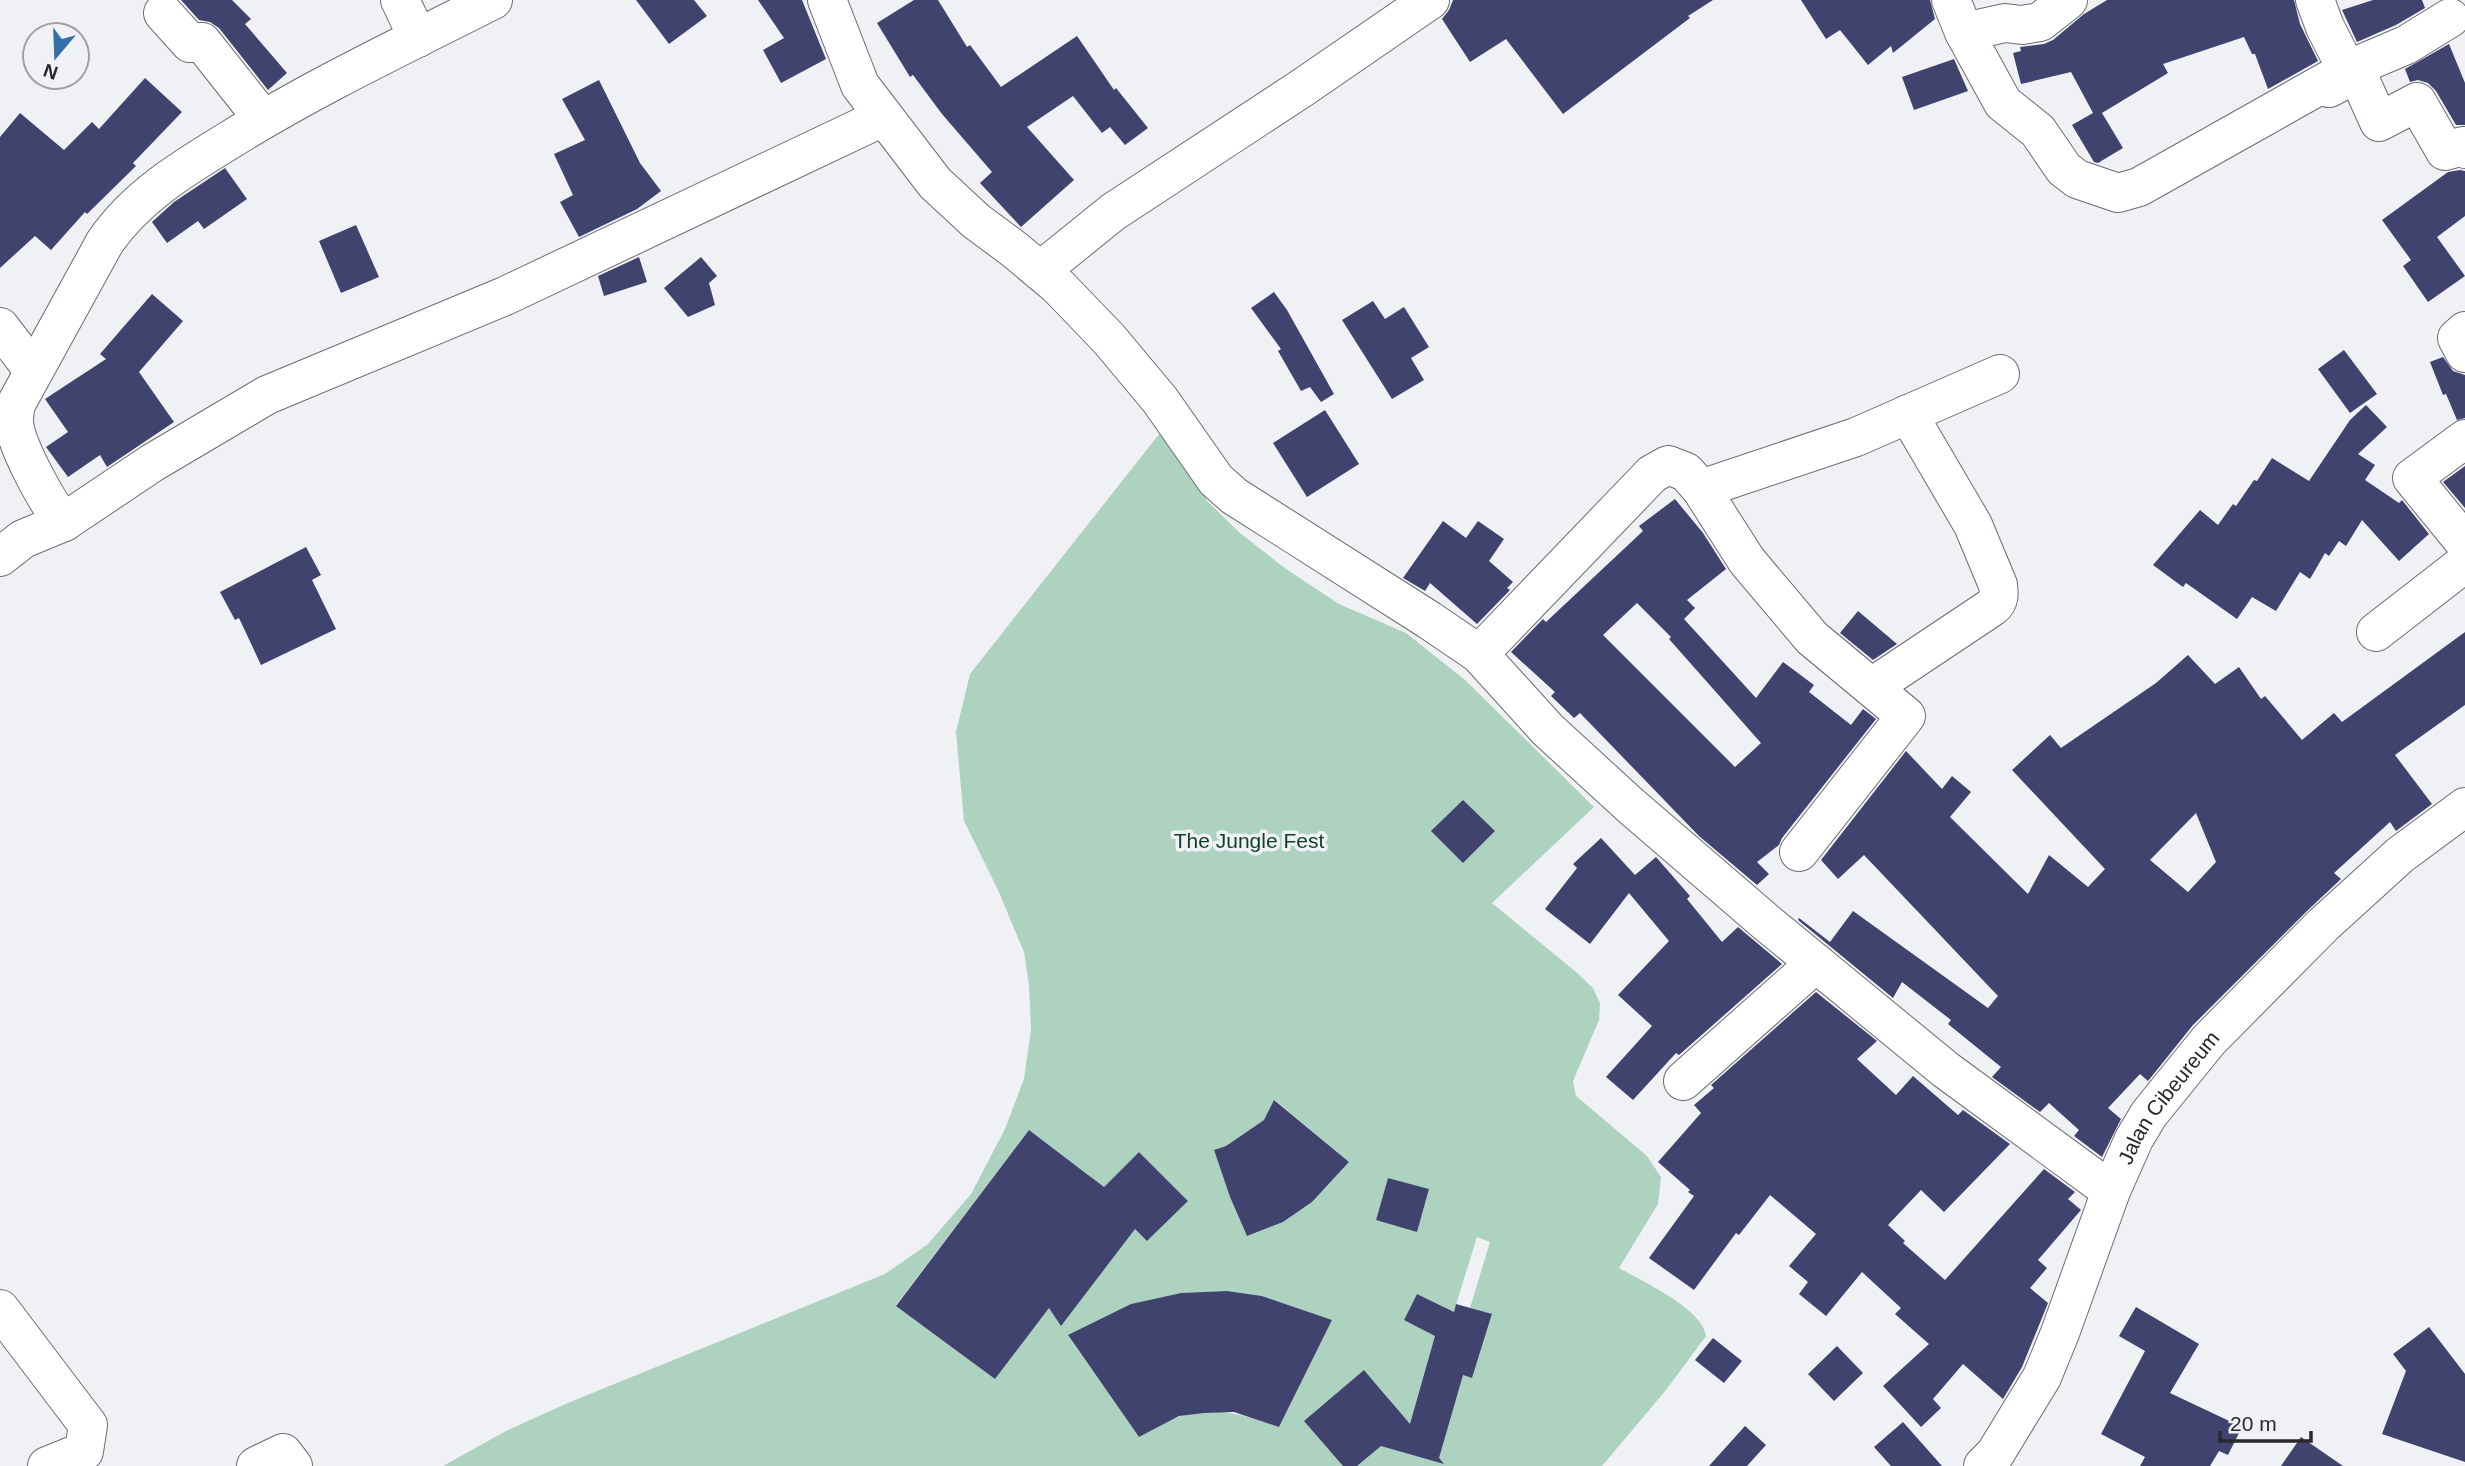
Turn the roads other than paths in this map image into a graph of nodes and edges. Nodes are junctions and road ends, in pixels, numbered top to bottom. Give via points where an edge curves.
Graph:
1 (400, 0) edge
2 (493, 0) edge
3 (827, 0) edge
4 (1430, 0) edge
5 (2068, 0) edge
6 (2315, 0) edge
7 (2448, 10) edge
8 (163, 13) dead end
9 (1957, 16) edge
10 (418, 38) junction
11 (2347, 70) junction
12 (883, 117) junction
13 (263, 119) junction
14 (2254, 124) junction
15 (2465, 149) edge
16 (1040, 271) junction
17 (0, 327) edge
18 (2465, 331) edge
19 (2465, 353) edge
20 (33, 370) junction
21 (2000, 374) dead end
22 (1908, 414) junction
23 (2465, 439) edge
24 (1701, 489) junction
25 (64, 522) junction
26 (2465, 543) edge
27 (0, 557) edge
28 (2465, 563) edge
29 (2376, 632) dead end
30 (1479, 654) junction
31 (1872, 687) junction
32 (2465, 807) edge
33 (1798, 852) dead end
34 (1816, 963) junction
35 (1683, 1081) dead end
36 (2111, 1191) junction
37 (0, 1309) edge
38 (47, 1466) edge
39 (1983, 1466) edge

1 - 10 street
2 - 10 street
3 - 12 street via 860,85
4 - 16 street via 1113,212
5 - 9 street via 2039,22 2022,25
6 - 11 street
7 - 11 street via 2406,45
8 - 13 street via 190,43 202,42
9 - 14 street via 2003,103 2038,131 2064,169 2103,189 2118,193 2139,187
10 - 13 street
11 - 14 street
12 - 16 street via 934,183
12 - 25 street via 505,296 267,396 152,463
13 - 20 street via 186,166 115,227
14 - 15 street via 2357,72 2379,122 2417,102 2445,150
16 - 30 street via 1109,339 1160,400 1216,480 1234,496
17 - 20 street
18 - 19 street via 2456,338
20 - 25 street via 16,404 15,426 33,474
21 - 22 street
22 - 24 street via 1856,437
22 - 31 street via 1973,525 1999,594 1992,607
23 - 26 street via 2412,478
24 - 30 street via 1676,466 1660,468
24 - 31 street via 1747,561 1804,628
25 - 27 street via 23,539
28 - 29 street
30 - 34 street via 1548,730 1612,789
31 - 33 street via 1906,716
32 - 36 street, Jalan Cibeureum via 2400,855 2209,1040 2149,1114
34 - 35 street
34 - 36 street via 1946,1070
36 - 39 street, Jalan Cibeureum via 2042,1377
37 - 38 street via 88,1425 84,1451

